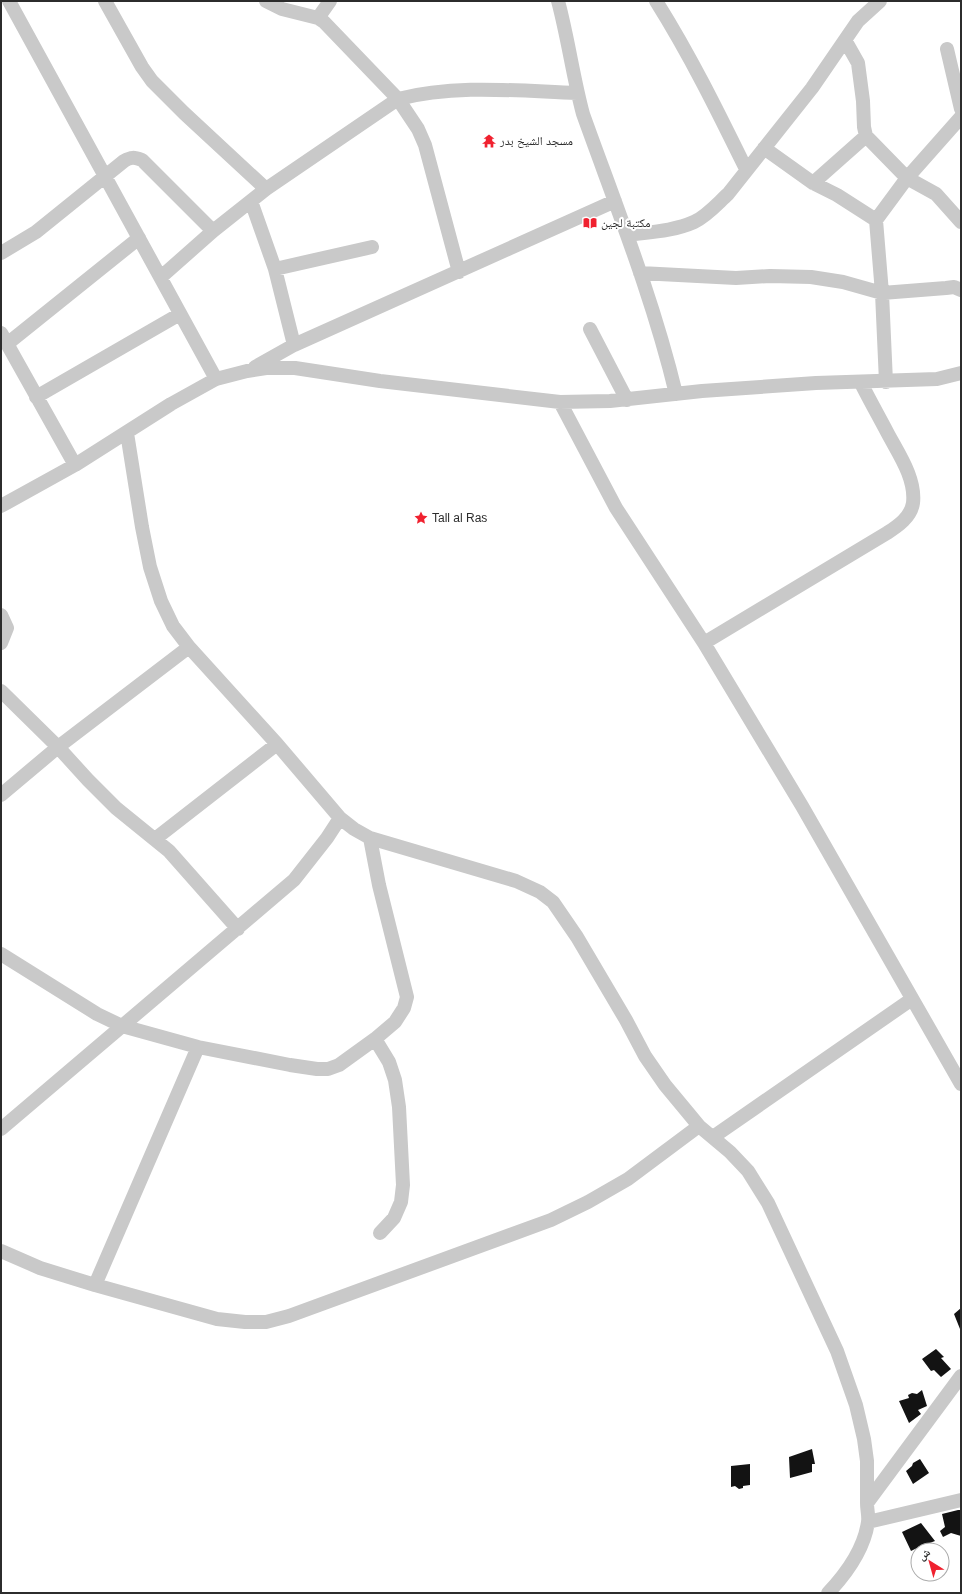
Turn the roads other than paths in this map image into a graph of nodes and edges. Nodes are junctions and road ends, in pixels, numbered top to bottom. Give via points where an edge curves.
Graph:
1 (105, 1) edge
2 (266, 1) edge
3 (330, 1) edge
4 (558, 1) edge
5 (656, 1) edge
6 (880, 1) edge
7 (7, 2) edge
8 (318, 18) junction
9 (845, 40) junction
10 (946, 49) dead end
11 (577, 92) junction
12 (398, 99) junction
13 (961, 109) edge
14 (961, 117) edge
15 (866, 136) junction
16 (764, 148) junction
17 (746, 169) junction
18 (105, 177) junction
19 (907, 178) junction
20 (813, 183) junction
21 (266, 189) junction
22 (252, 201) junction
23 (615, 201) junction
24 (876, 220) junction
25 (961, 222) edge
26 (213, 231) junction
27 (627, 235) junction
28 (139, 238) junction
29 (372, 247) dead end
30 (1, 253) edge
31 (274, 269) junction
32 (459, 272) junction
33 (640, 273) junction
34 (161, 277) junction
35 (961, 290) edge
36 (882, 293) junction
37 (180, 314) junction
38 (590, 329) dead end
39 (4, 338) edge
40 (294, 345) junction
41 (247, 371) junction
42 (961, 373) edge
43 (216, 379) junction
44 (886, 382) junction
45 (861, 383) junction
46 (676, 394) junction
47 (36, 397) junction
48 (627, 400) junction
49 (560, 402) junction
50 (127, 433) junction
51 (75, 465) junction
52 (1, 506) edge
53 (1, 615) edge
54 (1, 643) edge
55 (704, 643) junction
56 (189, 647) junction
57 (1, 691) edge
58 (277, 744) junction
59 (58, 747) junction
60 (1, 795) edge
61 (340, 818) junction
62 (370, 838) junction
63 (155, 839) junction
64 (238, 929) junction
65 (1, 954) edge
66 (912, 999) junction
67 (122, 1026) junction
68 (375, 1039) junction
69 (198, 1047) junction
70 (961, 1084) edge
71 (699, 1126) junction
72 (1, 1129) edge
73 (713, 1137) junction
74 (380, 1233) dead end
75 (1, 1251) edge
76 (95, 1286) junction
77 (961, 1376) edge
78 (961, 1500) edge
79 (867, 1504) junction
80 (868, 1522) junction
81 (828, 1593) edge

1 - 21 street via 152,81
2 - 8 street via 282,9
3 - 8 street
4 - 11 street
5 - 17 street via 693,63
6 - 9 street via 864,14
7 - 18 street
8 - 12 street via 331,28
9 - 15 street via 858,63
9 - 16 street via 812,88
10 - 13 street
11 - 12 street via 439,91
11 - 23 street
12 - 21 street
12 - 32 street via 415,123 425,146
14 - 19 street
15 - 19 street
15 - 20 street
16 - 17 street
16 - 20 street
17 - 27 street via 728,194 696,221
18 - 26 street via 124,161 136,157 142,160
18 - 28 street
18 - 30 street via 36,232
19 - 24 street
19 - 25 street via 936,194
20 - 24 street
21 - 22 street
22 - 26 street
22 - 31 street
23 - 27 street
23 - 32 street
24 - 36 street
26 - 34 street
27 - 33 street
28 - 34 street
28 - 39 street
29 - 31 street
31 - 40 street
32 - 40 street
33 - 36 street via 736,278 811,277 844,282
33 - 46 street
34 - 37 street
35 - 36 street via 946,288
36 - 44 street
37 - 43 street
37 - 47 street
38 - 48 street
39 - 47 street
40 - 41 street
41 - 43 street
41 - 49 street via 296,368 380,381
42 - 44 street via 937,379
43 - 50 street
44 - 45 street
45 - 46 street via 816,383
45 - 55 street via 908,474 913,494 909,513 900,524 887,533
46 - 48 street
47 - 51 street
48 - 49 street
49 - 55 street via 616,508
50 - 51 street
50 - 56 street via 150,567 173,626
51 - 52 street
53 - 54 street via 7,628
55 - 66 street via 802,806
56 - 58 street
56 - 59 street
57 - 59 street
58 - 61 street
58 - 63 street
59 - 60 street
59 - 63 street via 116,808
61 - 62 street
61 - 64 street via 294,880
62 - 68 street via 379,885 408,997 395,1022
62 - 71 street via 516,880 553,902 577,937 645,1056
63 - 64 street via 185,868
64 - 67 street
65 - 67 street via 97,1014
66 - 70 street
66 - 73 street
67 - 69 street
67 - 72 street
68 - 69 street via 344,1062 317,1069
68 - 74 street via 389,1062 395,1080 399,1106 403,1185 401,1202 394,1218
69 - 76 street
71 - 73 street
71 - 76 street via 628,1179 551,1220 289,1316 266,1322 217,1319
73 - 79 street via 748,1171 768,1203 837,1351 856,1405 864,1439
75 - 76 street via 40,1268
77 - 79 street
78 - 80 street
79 - 80 street
80 - 81 street via 861,1548 850,1568

